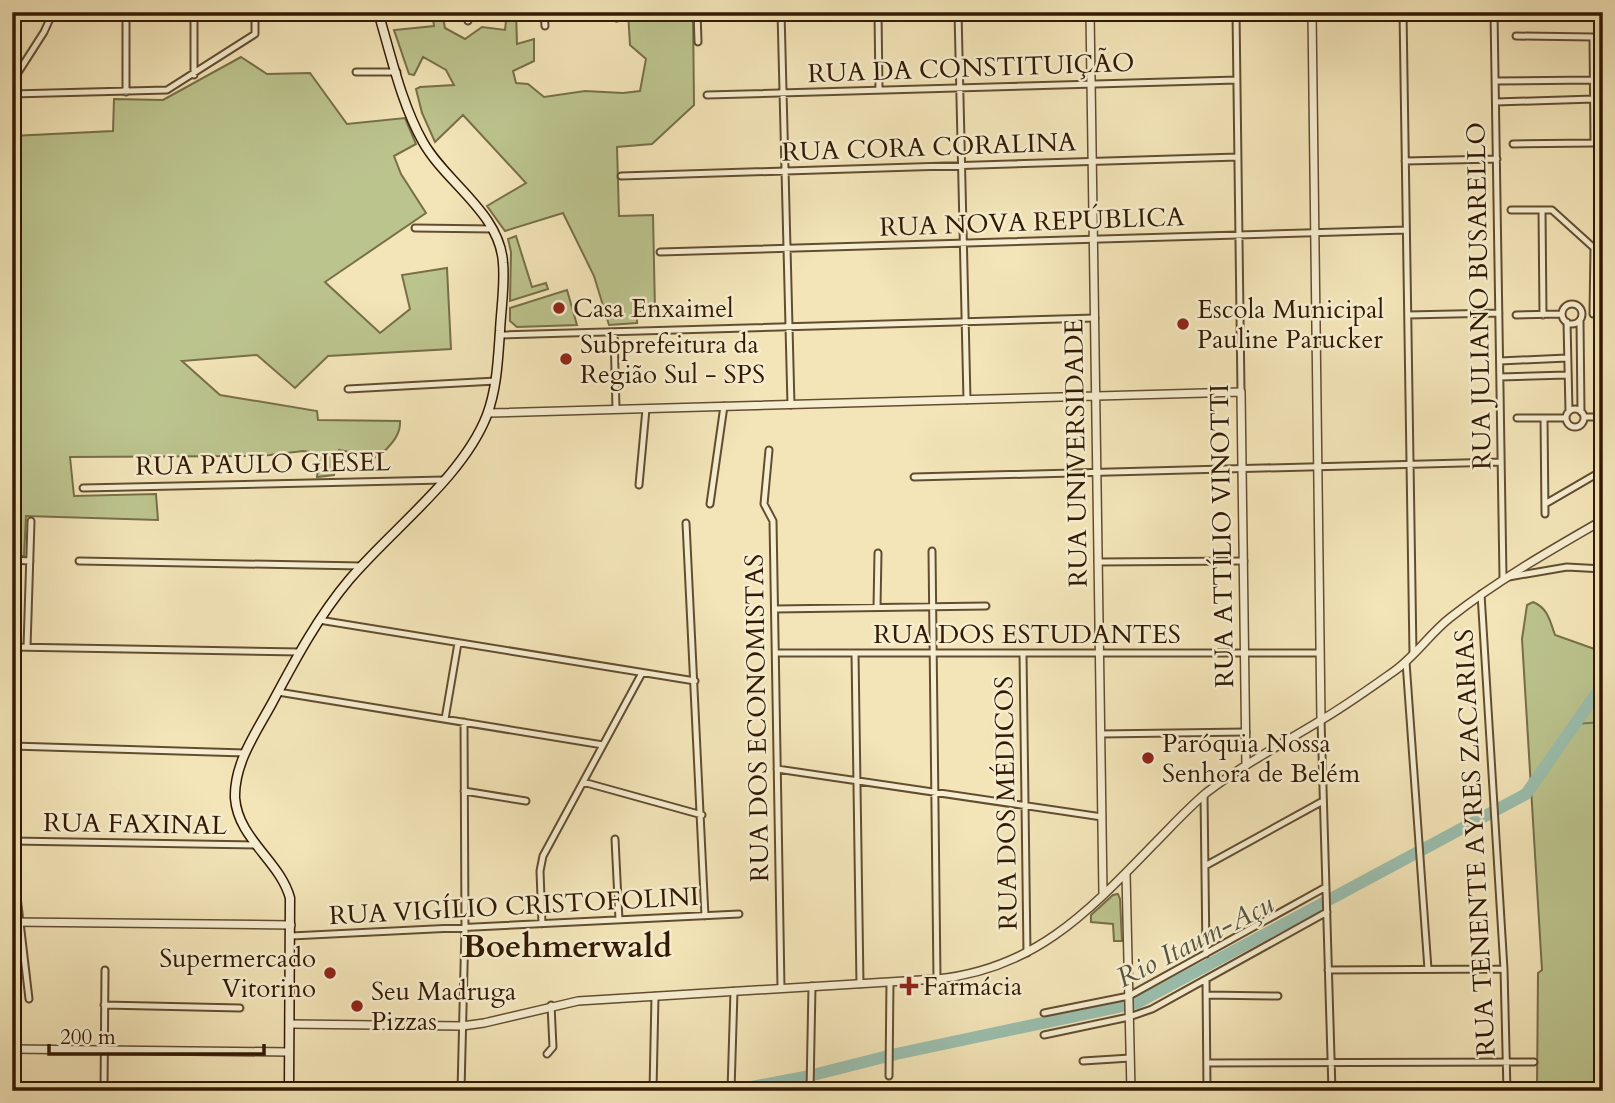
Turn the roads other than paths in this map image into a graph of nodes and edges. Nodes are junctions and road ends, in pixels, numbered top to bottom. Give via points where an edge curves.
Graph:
1 (53, 12) edge
2 (126, 12) edge
3 (194, 12) edge
4 (255, 12) edge
5 (378, 12) edge
6 (467, 12) edge
7 (544, 12) edge
8 (697, 12) edge
9 (780, 12) edge
10 (877, 12) edge
11 (958, 12) edge
12 (1090, 12) edge
13 (1236, 12) edge
14 (1312, 12) edge
15 (1403, 12) edge
16 (1494, 12) edge
17 (468, 22) dead end
18 (545, 26) dead end
19 (1516, 36) dead end
20 (698, 42) dead end
21 (356, 72) dead end
22 (397, 72) junction
23 (194, 75) junction
24 (1237, 80) junction
25 (1593, 80) junction
26 (12, 82) edge
27 (1495, 82) junction
28 (1091, 84) junction
29 (960, 88) junction
30 (879, 90) junction
31 (126, 92) junction
32 (783, 93) junction
33 (12, 94) edge
34 (707, 95) dead end
35 (1594, 99) junction
36 (1496, 102) junction
37 (1513, 144) dead end
38 (1238, 158) junction
39 (1497, 159) junction
40 (1405, 161) junction
41 (1092, 162) junction
42 (961, 166) junction
43 (785, 171) junction
44 (621, 176) dead end
45 (1511, 210) dead end
46 (1542, 210) junction
47 (415, 228) dead end
48 (493, 229) junction
49 (1406, 230) junction
50 (1315, 233) junction
51 (1239, 235) junction
52 (1094, 240) junction
53 (963, 243) junction
54 (787, 249) junction
55 (660, 252) dead end
56 (1499, 313) junction
57 (1603, 313) edge
58 (1562, 314) junction
59 (1593, 314) junction
60 (1408, 315) junction
61 (1516, 315) dead end
62 (1543, 315) junction
63 (1581, 317) junction
64 (1095, 318) junction
65 (965, 321) junction
66 (1567, 322) junction
67 (789, 327) junction
68 (614, 331) junction
69 (499, 335) junction
70 (1567, 358) junction
71 (1500, 360) junction
72 (1567, 375) junction
73 (1500, 377) junction
74 (496, 381) junction
75 (348, 389) dead end
76 (1241, 392) junction
77 (1096, 396) junction
78 (967, 400) junction
79 (791, 405) junction
80 (724, 407) junction
81 (646, 409) junction
82 (616, 410) junction
83 (1569, 411) junction
84 (488, 413) junction
85 (1583, 414) junction
86 (1602, 417) edge
87 (1517, 418) dead end
88 (1544, 418) junction
89 (1566, 418) junction
90 (769, 450) dead end
91 (1501, 462) junction
92 (1410, 464) junction
93 (1318, 467) junction
94 (1242, 468) junction
95 (1097, 472) junction
96 (914, 477) dead end
97 (444, 480) junction
98 (639, 485) dead end
99 (83, 488) dead end
100 (710, 504) dead end
101 (1545, 504) junction
102 (1545, 514) dead end
103 (1603, 520) edge
104 (31, 521) dead end
105 (686, 523) dead end
106 (932, 551) dead end
107 (878, 553) dead end
108 (12, 560) edge
109 (30, 561) junction
110 (79, 561) dead end
111 (1244, 561) junction
112 (1098, 562) junction
113 (362, 566) junction
114 (1603, 569) edge
115 (1503, 578) junction
116 (1481, 594) junction
117 (986, 606) dead end
118 (877, 607) junction
119 (933, 607) junction
120 (775, 608) junction
121 (319, 620) junction
122 (458, 643) junction
123 (12, 647) edge
124 (27, 647) junction
125 (300, 652) junction
126 (776, 653) junction
127 (855, 653) junction
128 (933, 653) junction
129 (1023, 653) junction
130 (1100, 653) junction
131 (1245, 653) junction
132 (1320, 653) junction
133 (1413, 654) junction
134 (1406, 662) junction
135 (642, 673) junction
136 (695, 681) junction
137 (278, 692) junction
138 (445, 719) junction
139 (1321, 720) junction
140 (464, 722) junction
141 (1246, 732) junction
142 (1101, 734) junction
143 (603, 745) junction
144 (12, 746) edge
145 (245, 752) junction
146 (1247, 765) junction
147 (778, 769) junction
148 (857, 780) junction
149 (583, 782) junction
150 (464, 791) junction
151 (935, 792) junction
152 (1204, 795) junction
153 (526, 801) dead end
154 (1324, 801) junction
155 (1025, 806) junction
156 (702, 815) junction
157 (1102, 817) junction
158 (615, 839) dead end
159 (12, 841) edge
160 (256, 845) junction
161 (12, 855) edge
162 (1205, 866) junction
163 (1126, 873) junction
164 (1326, 887) junction
165 (1103, 894) junction
166 (1327, 909) junction
167 (739, 914) dead end
168 (705, 916) junction
169 (619, 920) junction
170 (16, 922) edge
171 (542, 924) junction
172 (291, 925) junction
173 (465, 927) junction
174 (291, 936) junction
175 (1027, 953) junction
176 (1206, 954) junction
177 (1428, 969) junction
178 (1504, 969) junction
179 (104, 970) dead end
180 (1328, 970) junction
181 (937, 979) junction
182 (1206, 980) junction
183 (890, 982) junction
184 (860, 984) junction
185 (813, 986) junction
186 (781, 988) junction
187 (734, 991) junction
188 (1206, 995) junction
189 (656, 996) junction
190 (1278, 996) dead end
191 (1129, 998) junction
192 (29, 999) dead end
193 (104, 1005) junction
194 (551, 1005) junction
195 (240, 1008) dead end
196 (1044, 1013) dead end
197 (1129, 1014) junction
198 (290, 1024) junction
199 (462, 1026) junction
200 (1044, 1035) dead end
201 (12, 1049) edge
202 (104, 1050) junction
203 (289, 1052) junction
204 (547, 1054) dead end
205 (1130, 1058) junction
206 (1083, 1060) dead end
207 (1505, 1062) junction
208 (1534, 1062) dead end
209 (1207, 1063) junction
210 (1331, 1063) junction
211 (889, 1076) dead end
212 (731, 1088) edge
213 (104, 1091) edge
214 (289, 1091) edge
215 (461, 1091) edge
216 (653, 1091) edge
217 (810, 1091) edge
218 (1131, 1091) edge
219 (1207, 1091) edge
220 (1332, 1091) edge
221 (1507, 1091) edge

1 - 26 street
2 - 31 street
3 - 23 street
4 - 23 street via 255,34
5 - 22 main road
6 - 17 street
7 - 18 street
8 - 20 street
9 - 32 street
10 - 30 street
11 - 29 street
12 - 28 street, RUA UNIVERSIDADE
13 - 24 street, RUA ATTÍLIO VINOTTI
14 - 50 street
15 - 40 street
16 - 27 street, RUA JULIANO BUSARELLO
19 - 25 street via 1592,37
21 - 22 street
22 - 48 main road via 415,128 429,152
23 - 31 street via 167,90
24 - 28 street, RUA DA CONSTITUIÇÃO
24 - 38 street, RUA ATTÍLIO VINOTTI
25 - 27 street
25 - 35 street
27 - 36 street, RUA JULIANO BUSARELLO
28 - 29 street, RUA DA CONSTITUIÇÃO
28 - 41 street, RUA UNIVERSIDADE
29 - 30 street, RUA DA CONSTITUIÇÃO
29 - 42 street
30 - 32 street, RUA DA CONSTITUIÇÃO
31 - 33 street
32 - 34 street, RUA DA CONSTITUIÇÃO
32 - 43 street
35 - 36 street
35 - 37 street via 1594,143
36 - 39 street, RUA JULIANO BUSARELLO
38 - 41 street, RUA CORA CORALINA
38 - 51 street, RUA ATTÍLIO VINOTTI
39 - 40 street
39 - 56 street, RUA JULIANO BUSARELLO
40 - 49 street
41 - 42 street, RUA CORA CORALINA
41 - 52 street, RUA UNIVERSIDADE
42 - 43 street, RUA CORA CORALINA
42 - 53 street
43 - 44 street, RUA CORA CORALINA
43 - 54 street
45 - 46 street
46 - 59 street via 1552,210 1594,248
46 - 62 street
47 - 48 street
48 - 69 main road via 503,261
49 - 50 street, RUA NOVA REPÚBLICA
49 - 60 street
50 - 51 street, RUA NOVA REPÚBLICA
50 - 93 street
51 - 52 street, RUA NOVA REPÚBLICA
51 - 76 street, RUA ATTÍLIO VINOTTI
52 - 53 street, RUA NOVA REPÚBLICA
52 - 64 street, RUA UNIVERSIDADE
53 - 54 street, RUA NOVA REPÚBLICA
53 - 65 street
54 - 55 street, RUA NOVA REPÚBLICA
54 - 67 street
56 - 60 street
56 - 71 street, RUA JULIANO BUSARELLO
57 - 59 street
58 - 62 street
58 - 63 street via 1572,304 1578,306
58 - 66 street
59 - 63 street
60 - 92 street
61 - 62 street
63 - 66 street via 1573,324
63 - 85 street
64 - 65 street
64 - 77 street, RUA UNIVERSIDADE
65 - 67 street
65 - 78 street
66 - 70 street
67 - 68 street
67 - 79 street
68 - 69 street
68 - 82 street
69 - 74 main road
70 - 71 street
70 - 72 street
71 - 73 street, RUA JULIANO BUSARELLO
72 - 73 street
72 - 83 street
73 - 91 street, RUA JULIANO BUSARELLO
74 - 75 street
74 - 84 main road
76 - 77 street
76 - 94 street, RUA ATTÍLIO VINOTTI
77 - 78 street
77 - 95 street, RUA UNIVERSIDADE
78 - 79 street
79 - 80 street
80 - 81 street
80 - 100 street
81 - 82 street
81 - 98 street
82 - 84 street
83 - 85 street
83 - 89 street
84 - 97 main road
85 - 86 street
85 - 89 street via 1577,427
86 - 101 street via 1600,472
87 - 88 street
88 - 89 street
88 - 101 street
90 - 120 street, RUA DOS ECONOMISTAS via 764,504 773,520
91 - 92 street
91 - 115 street, RUA JULIANO BUSARELLO
92 - 93 street
92 - 133 street
93 - 94 street
93 - 132 street
94 - 95 street
94 - 111 street, RUA ATTÍLIO VINOTTI
95 - 96 street
95 - 112 street, RUA UNIVERSIDADE
97 - 99 street, RUA PAULO GIESEL
97 - 113 main road
101 - 102 street
103 - 115 street
104 - 109 street
105 - 136 street
106 - 119 street
107 - 118 street
108 - 109 street
109 - 124 street
110 - 113 street
111 - 112 street
111 - 131 street, RUA ATTÍLIO VINOTTI
112 - 130 street, RUA UNIVERSIDADE
113 - 121 main road
114 - 115 street via 1567,567
115 - 116 street
116 - 133 street via 1439,626
116 - 178 street, RUA TENENTE AYRES ZACARIAS
117 - 119 street
118 - 119 street
118 - 120 street
119 - 128 street
120 - 126 street, RUA DOS ECONOMISTAS
121 - 122 street
121 - 125 main road
122 - 135 street
122 - 138 street
123 - 124 street
124 - 125 street
125 - 137 main road
126 - 127 street, RUA DOS ESTUDANTES
126 - 147 street, RUA DOS ECONOMISTAS
127 - 128 street, RUA DOS ESTUDANTES
127 - 148 street
128 - 129 street, RUA DOS ESTUDANTES
128 - 151 street
129 - 130 street, RUA DOS ESTUDANTES
129 - 155 street, RUA DOS MÉDICOS
130 - 131 street, RUA DOS ESTUDANTES
130 - 142 street, RUA UNIVERSIDADE
131 - 132 street, RUA DOS ESTUDANTES
131 - 141 street, RUA ATTÍLIO VINOTTI
132 - 139 street
133 - 134 street
134 - 139 street
134 - 177 street
135 - 136 street
135 - 143 street
136 - 156 street
137 - 138 street
137 - 145 main road
138 - 140 street
139 - 146 street
139 - 154 street
140 - 143 street
140 - 150 street
141 - 142 street
141 - 146 street, RUA ATTÍLIO VINOTTI
142 - 157 street, RUA UNIVERSIDADE
143 - 149 street
144 - 145 street
145 - 160 main road via 236,801 244,828
146 - 152 street
147 - 148 street
147 - 186 street, RUA DOS ECONOMISTAS
148 - 151 street
148 - 184 street
149 - 156 street
149 - 171 street via 541,861
150 - 153 street
150 - 173 street
151 - 155 street
151 - 181 street
152 - 162 street
152 - 163 street
154 - 162 street
154 - 164 street
155 - 157 street
155 - 175 street, RUA DOS MÉDICOS
156 - 168 street
157 - 165 street, RUA UNIVERSIDADE
158 - 169 street
159 - 160 street, RUA FAXINAL
160 - 172 main road via 288,891
161 - 170 street
162 - 176 street
163 - 165 street
163 - 191 street
164 - 166 street
164 - 176 street
165 - 175 street via 1056,936
166 - 180 street
166 - 182 street
167 - 168 street, RUA VIGÍLIO CRISTOFOLINI
168 - 169 street, RUA VIGÍLIO CRISTOFOLINI
169 - 171 street, RUA VIGÍLIO CRISTOFOLINI
170 - 172 street
170 - 192 street
171 - 173 street, RUA VIGÍLIO CRISTOFOLINI
172 - 174 main road
173 - 174 street, RUA VIGÍLIO CRISTOFOLINI
173 - 199 street
174 - 198 main road
175 - 181 street via 980,971
176 - 191 street
177 - 178 street
177 - 180 street
178 - 207 street, RUA TENENTE AYRES ZACARIAS
179 - 193 street
180 - 210 street
181 - 183 street
182 - 188 street
182 - 197 street via 1152,1009
183 - 184 street
183 - 211 street
184 - 185 street
185 - 186 street
185 - 217 street
186 - 187 street
187 - 189 street
187 - 212 street
188 - 190 street
188 - 209 street
189 - 194 street
189 - 216 street
191 - 196 street
191 - 197 street
193 - 195 street
193 - 202 street
194 - 199 street
194 - 204 street via 553,1046
197 - 200 street
197 - 205 street
198 - 199 street
198 - 203 main road
199 - 215 street
201 - 202 street
202 - 203 street
202 - 213 street
203 - 214 main road
205 - 206 street
205 - 218 street
207 - 208 street
207 - 210 street
207 - 221 street, RUA TENENTE AYRES ZACARIAS
209 - 210 street
209 - 219 street
210 - 220 street

